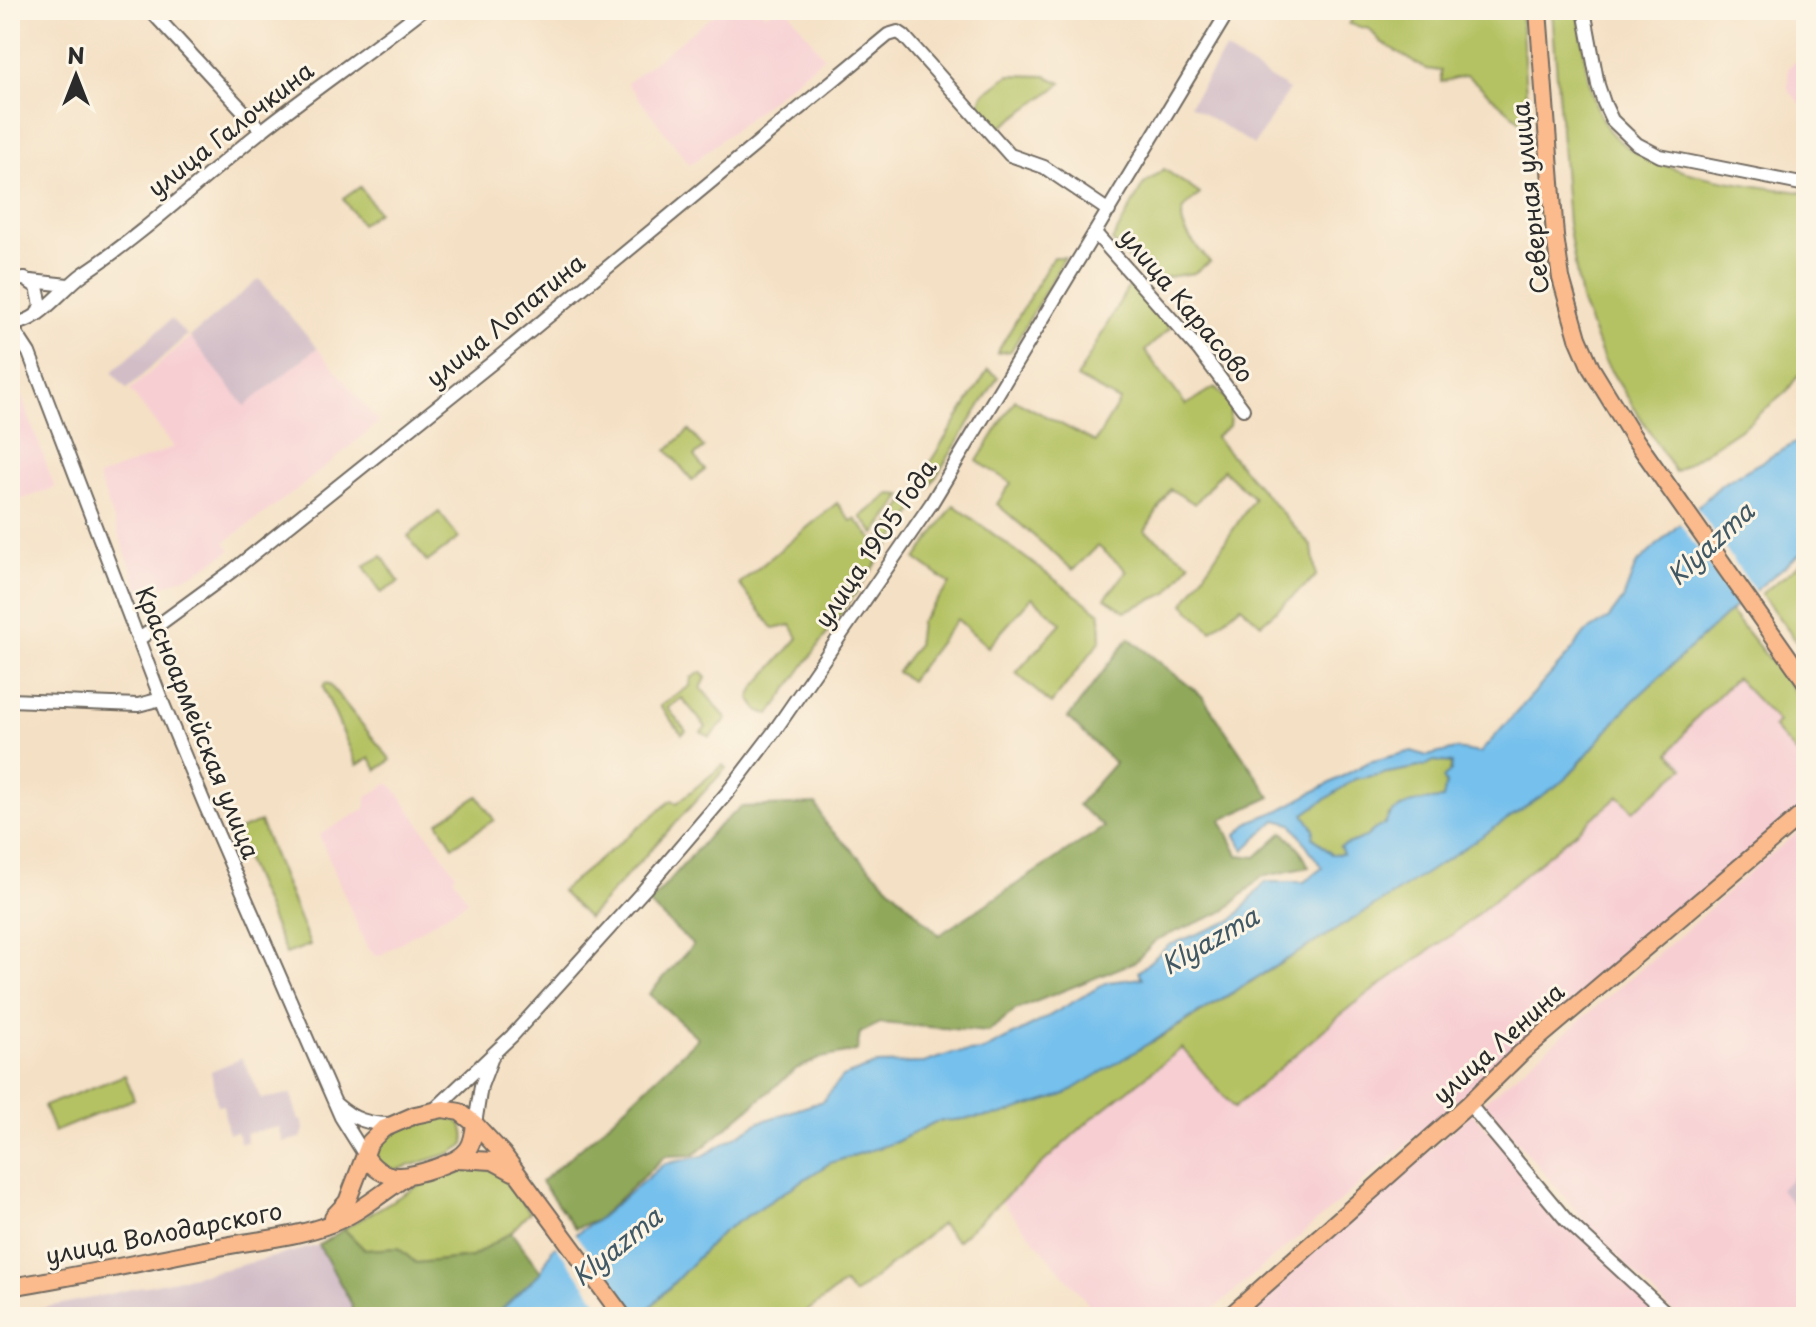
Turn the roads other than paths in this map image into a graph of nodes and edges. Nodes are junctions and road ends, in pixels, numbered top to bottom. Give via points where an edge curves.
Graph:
1 (150, 10) edge
2 (422, 10) edge
3 (1229, 10) edge
4 (1538, 10) edge
5 (1584, 10) edge
6 (262, 131) junction
7 (1806, 185) edge
8 (1109, 211) junction
9 (1095, 233) junction
10 (12, 277) edge
11 (30, 281) junction
12 (68, 285) junction
13 (34, 317) junction
14 (10, 324) edge
15 (29, 353) junction
16 (1243, 409) dead end
17 (138, 640) junction
18 (1806, 682) edge
19 (161, 699) junction
20 (10, 700) edge
21 (1806, 811) edge
22 (493, 1054) junction
23 (336, 1104) junction
24 (1469, 1104) junction
25 (434, 1110) junction
26 (391, 1124) junction
27 (475, 1124) junction
28 (366, 1157) junction
29 (458, 1159) junction
30 (514, 1173) junction
31 (406, 1177) junction
32 (325, 1225) junction
33 (10, 1287) edge
34 (623, 1317) edge
35 (1229, 1317) edge
36 (1671, 1317) edge

1 - 6 street
2 - 6 street, улица Галочкина
3 - 8 street, улица 1905 Года
4 - 18 main road, Северная улица via 1561,278 1591,368
5 - 7 street via 1604,103 1612,120 1637,144 1660,156
6 - 12 street, улица Галочкина
8 - 9 street, улица 1905 Года
8 - 17 street, улица Лопатина via 1044,167 1010,155 904,36 888,35 492,363
9 - 16 street, улица Карасово via 1199,350
9 - 22 street, улица 1905 Года via 931,504 773,733 702,823
10 - 11 street
11 - 12 street
11 - 13 street via 41,296
12 - 13 street, улица Галочкина
13 - 14 street
13 - 15 street
14 - 15 street
15 - 17 street, Красноармейская улица
17 - 19 street, Красноармейская улица
19 - 20 street via 138,705
19 - 23 street, Красноармейская улица
21 - 24 main road, улица Ленина via 1521,1053
22 - 25 street, улица 1905 Года
22 - 27 street
23 - 26 street via 366,1123
23 - 28 street, Красноармейская улица
24 - 35 main road, улица Ленина
24 - 36 street via 1567,1221
25 - 26 main road
25 - 27 main road via 454,1110
26 - 28 main road via 370,1142
27 - 29 main road via 471,1143
27 - 30 main road
28 - 31 main road via 379,1172
28 - 32 main road via 347,1202
29 - 30 main road via 493,1161
29 - 31 main road, улица Володарского
30 - 34 main road
31 - 32 main road, улица Володарского
32 - 33 main road, улица Володарского

